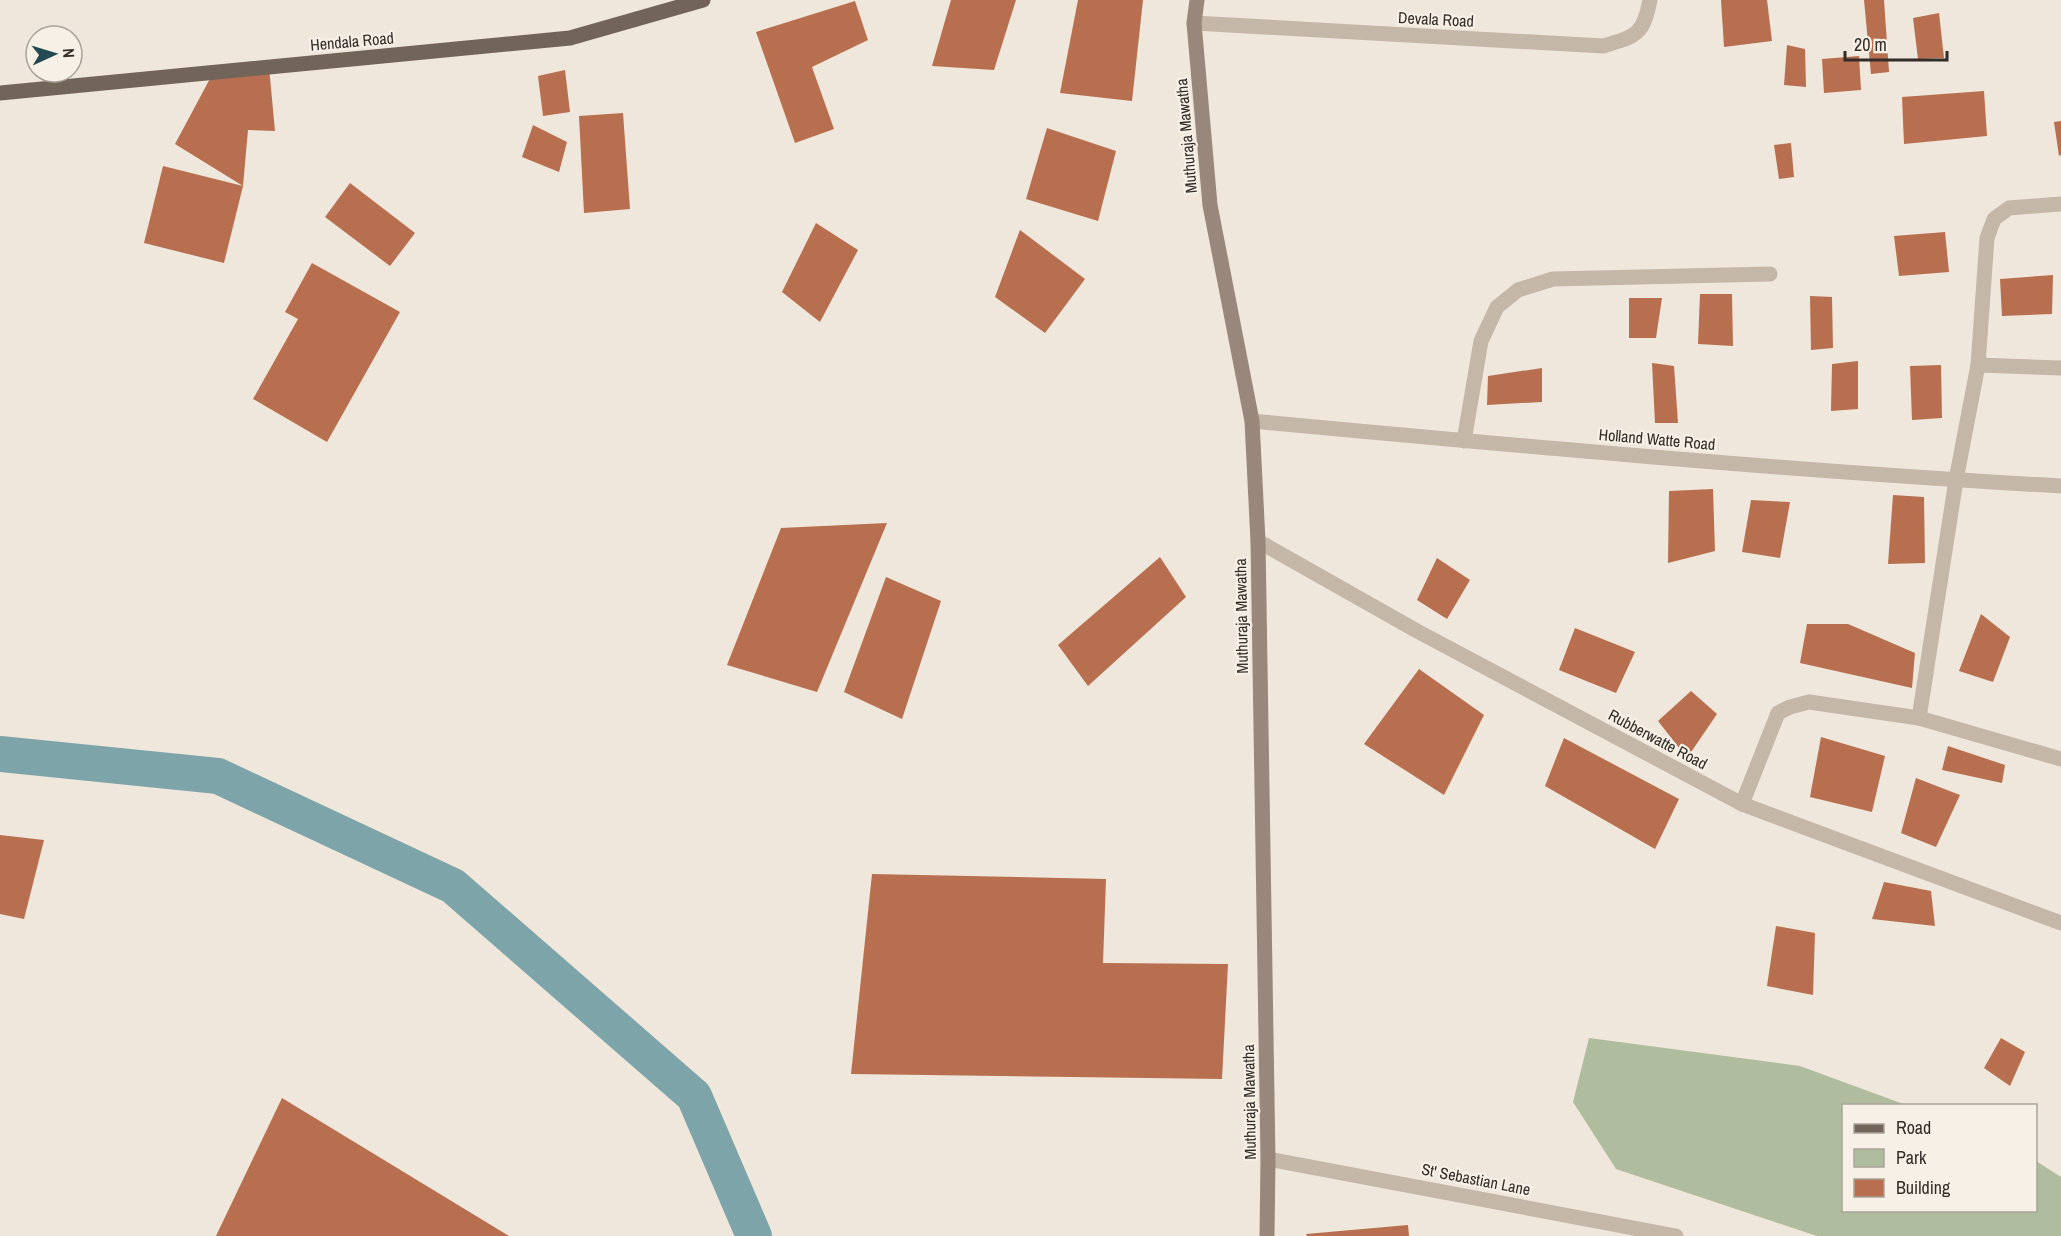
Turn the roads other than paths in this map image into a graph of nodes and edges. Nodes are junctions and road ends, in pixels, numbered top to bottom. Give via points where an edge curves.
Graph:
1 (702, 0) edge
2 (1197, 0) edge
3 (1650, 0) edge
4 (1194, 23) junction
5 (0, 93) edge
6 (2061, 204) edge
7 (1770, 274) dead end
8 (1978, 365) junction
9 (2061, 368) edge
10 (1252, 421) junction
11 (1464, 441) junction
12 (1956, 480) junction
13 (2061, 486) edge
14 (1258, 541) junction
15 (1919, 718) junction
16 (2061, 759) edge
17 (1742, 804) junction
18 (2061, 923) edge
19 (1268, 1159) junction
20 (1267, 1236) edge
21 (1676, 1236) edge

1 - 5 main road, Hendala Road via 570,38
2 - 4 street, Muthuraja Mawatha
3 - 4 street, Devala Road via 1646,20 1633,38 1603,46
4 - 10 street, Muthuraja Mawatha via 1210,205
6 - 8 street via 2009,208 1994,219 1988,238
7 - 11 street via 1554,279 1518,290 1497,307 1481,341
8 - 9 street
8 - 12 street
10 - 11 street, Holland Watte Road
10 - 14 street, Muthuraja Mawatha
11 - 12 street, Holland Watte Road
12 - 13 street, Holland Watte Road
12 - 15 street
14 - 17 street, Rubberwatte Road via 1417,631
14 - 19 street, Muthuraja Mawatha
15 - 16 street
15 - 17 street via 1809,702 1790,707 1778,713
17 - 18 street, Rubberwatte Road
19 - 20 street, Muthuraja Mawatha
19 - 21 street, St' Sebastian Lane

